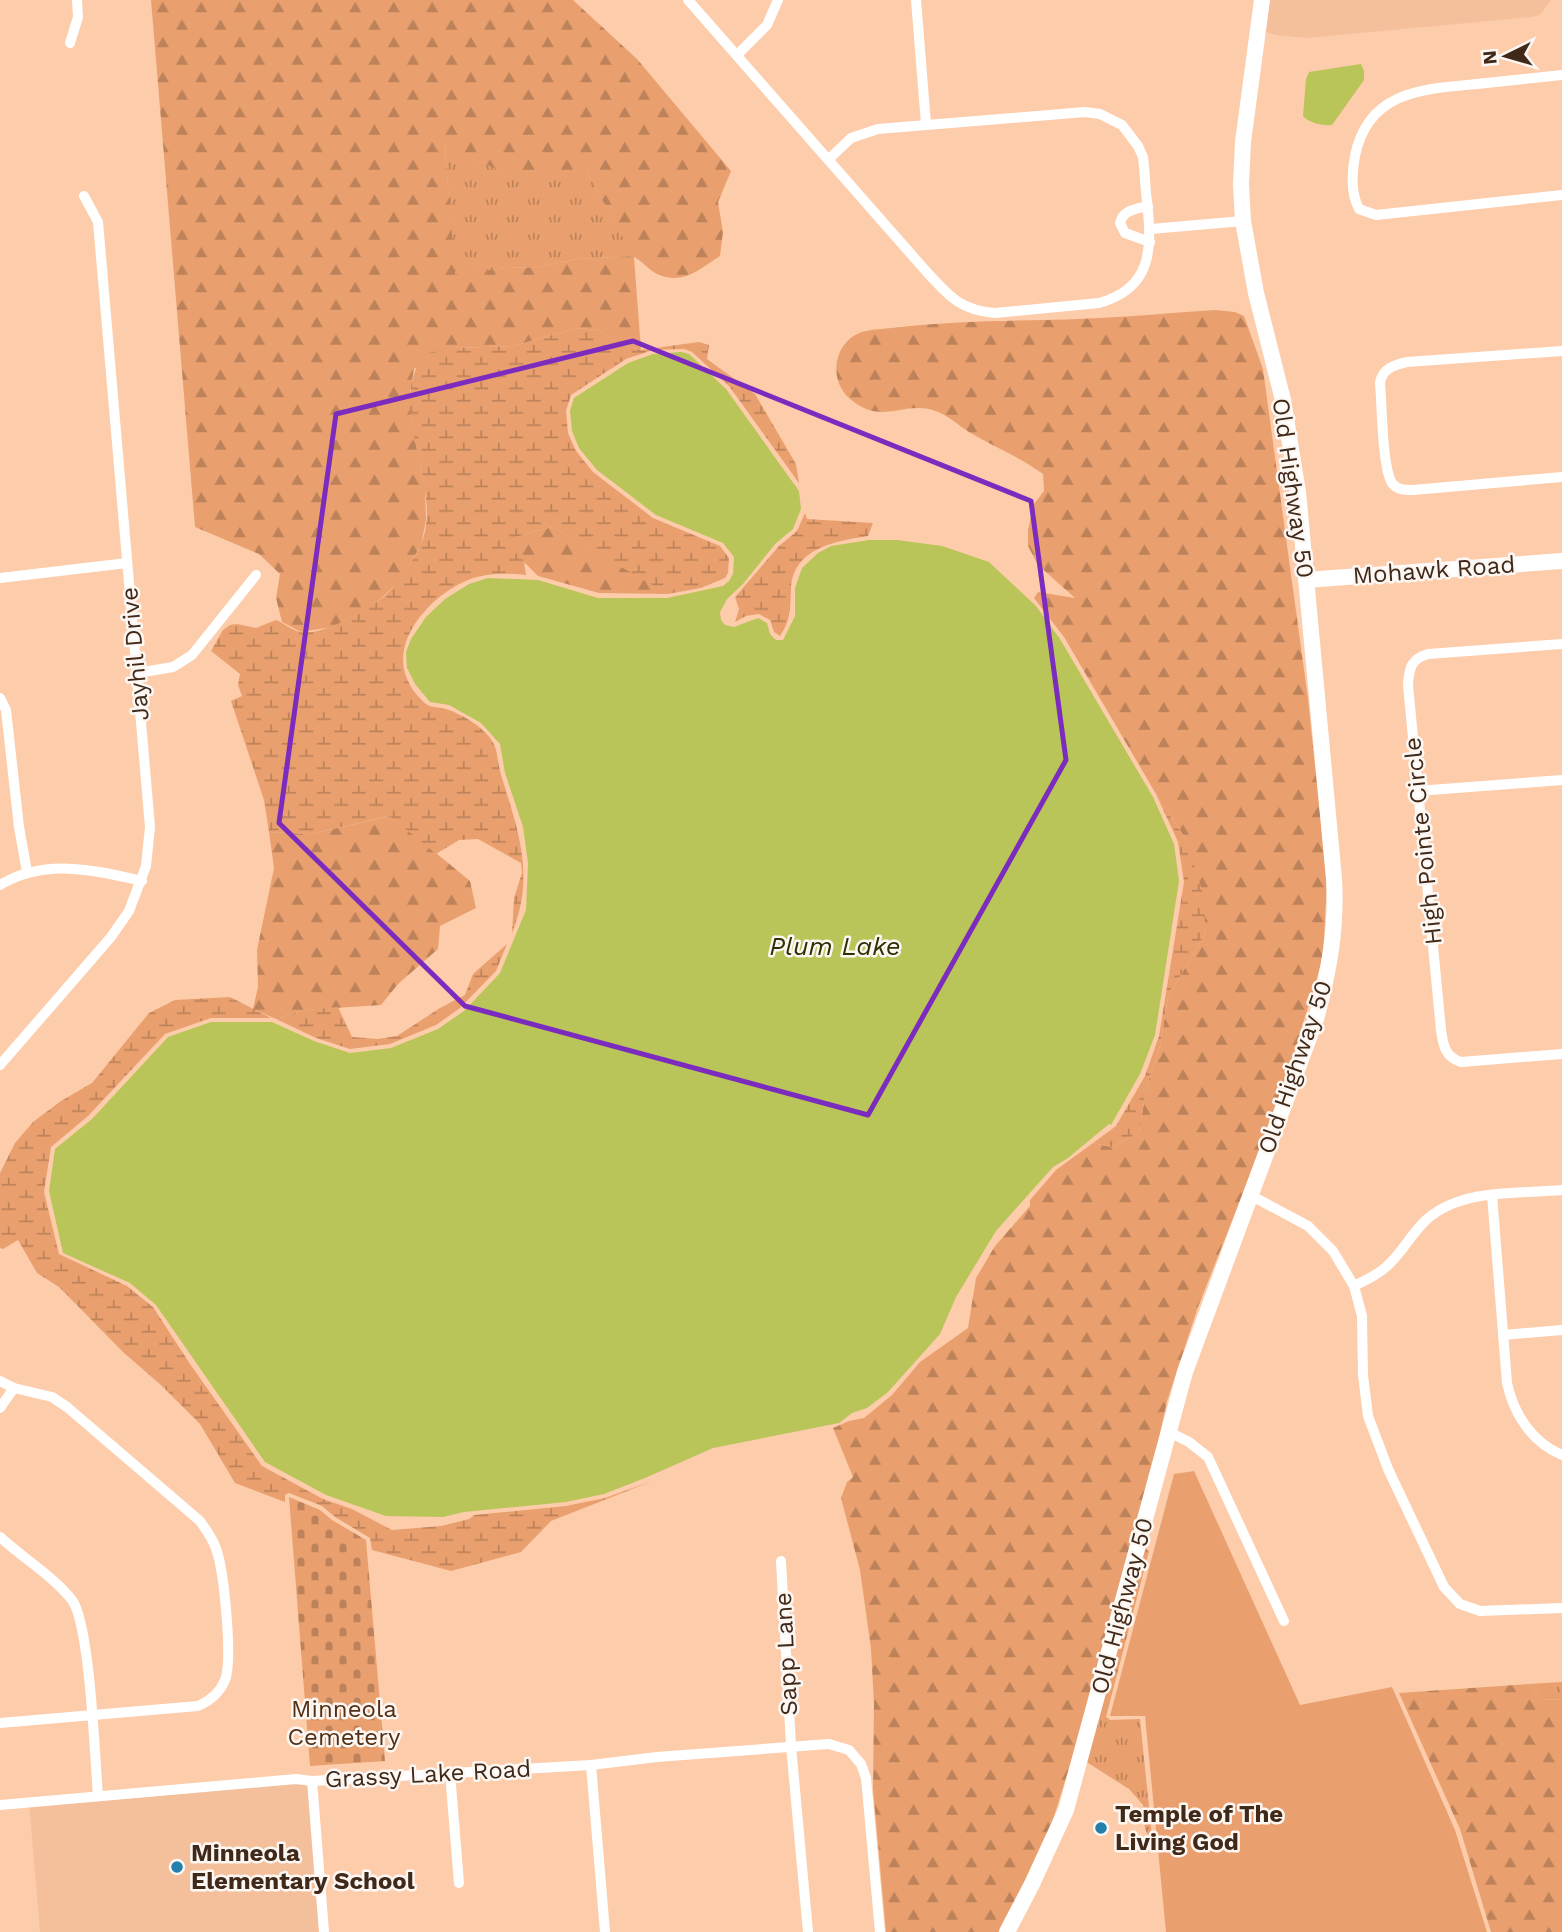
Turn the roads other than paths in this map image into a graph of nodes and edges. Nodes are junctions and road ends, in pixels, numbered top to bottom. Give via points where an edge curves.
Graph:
1 (77, 0) edge
2 (688, 0) edge
3 (778, 0) edge
4 (916, 0) edge
5 (1262, 0) edge
6 (70, 43) dead end
7 (737, 55) junction
8 (1562, 75) edge
9 (926, 124) junction
10 (829, 159) junction
11 (1562, 195) edge
12 (84, 196) dead end
13 (1148, 206) junction
14 (1243, 221) junction
15 (1151, 229) junction
16 (1150, 242) junction
17 (1562, 351) edge
18 (1562, 477) edge
19 (1562, 561) edge
20 (127, 563) junction
21 (1, 574) edge
22 (256, 575) dead end
23 (1306, 580) junction
24 (1562, 644) edge
25 (137, 673) junction
26 (0, 698) edge
27 (1562, 780) edge
28 (1417, 791) junction
29 (26, 872) junction
30 (142, 881) junction
31 (0, 885) edge
32 (1562, 1054) edge
33 (0, 1065) edge
34 (1562, 1190) edge
35 (1250, 1195) junction
36 (1492, 1195) junction
37 (1354, 1286) junction
38 (1562, 1330) edge
39 (1503, 1335) junction
40 (0, 1381) edge
41 (14, 1388) junction
42 (0, 1408) edge
43 (1169, 1432) junction
44 (1562, 1455) edge
45 (0, 1537) edge
46 (780, 1561) dead end
47 (1562, 1608) edge
48 (1284, 1621) dead end
49 (92, 1716) junction
50 (0, 1723) edge
51 (791, 1746) junction
52 (591, 1765) junction
53 (450, 1773) junction
54 (312, 1781) junction
55 (98, 1796) junction
56 (0, 1804) edge
57 (459, 1882) dead end
58 (324, 1932) edge
59 (605, 1932) edge
60 (808, 1932) edge
61 (880, 1932) edge
62 (1007, 1932) edge

1 - 6 street via 78,17
2 - 7 street
3 - 7 street via 767,25
4 - 9 street
5 - 14 main road, Old Highway 50 via 1243,142
7 - 10 street
8 - 11 street via 1435,88 1401,97 1368,122 1356,152 1353,179 1359,209 1376,215
9 - 10 street via 861,134
9 - 13 street via 1067,111 1100,114 1122,125 1138,146
10 - 16 street via 952,299 977,312 1112,300 1138,279
12 - 20 street, Jayhil Drive via 98,222
13 - 15 street
13 - 16 street via 1122,215 1120,223 1125,233
14 - 15 street
14 - 23 main road, Old Highway 50 via 1255,293 1291,439
15 - 16 street
17 - 18 street via 1407,362 1389,368 1380,383 1386,456 1396,487 1413,490
19 - 23 main road, Mohawk Road
20 - 21 street
20 - 25 street, Jayhil Drive
22 - 25 street via 192,655 173,667
23 - 35 main road, Old Highway 50 via 1335,879 1334,940 1316,1019
24 - 28 street, High Pointe Circle via 1428,654 1415,660 1408,685
25 - 30 street, Jayhil Drive via 150,827
26 - 29 street via 6,710
27 - 28 street
28 - 32 street, High Pointe Circle via 1447,1052 1461,1062
29 - 30 street via 79,869
29 - 31 street
30 - 33 street, Jayhil Drive via 118,928
34 - 36 street
35 - 37 street via 1308,1226 1333,1251
35 - 43 main road, Old Highway 50 via 1193,1350
36 - 37 street via 1473,1197 1439,1211 1415,1231 1389,1265
36 - 39 street
37 - 47 street via 1363,1316 1368,1416 1444,1587 1460,1604 1480,1611
38 - 39 street
39 - 44 street via 1507,1383 1516,1411 1534,1437
40 - 41 street
41 - 42 street
41 - 49 street via 40,1392 67,1407 190,1511 208,1532 219,1557 229,1663 219,1690 198,1706
43 - 48 street via 1208,1457
43 - 62 main road, Old Highway 50 via 1066,1810
45 - 49 street via 76,1606
46 - 51 street, Sapp Lane
49 - 50 street
49 - 55 street
51 - 52 street, Grassy Lake Road
51 - 60 street, Sapp Lane
51 - 61 street, Grassy Lake Road via 842,1746 861,1764
52 - 53 street, Grassy Lake Road
52 - 59 street
53 - 54 street, Grassy Lake Road
53 - 57 street
54 - 55 street, Grassy Lake Road
54 - 58 street
55 - 56 street, Grassy Lake Road

